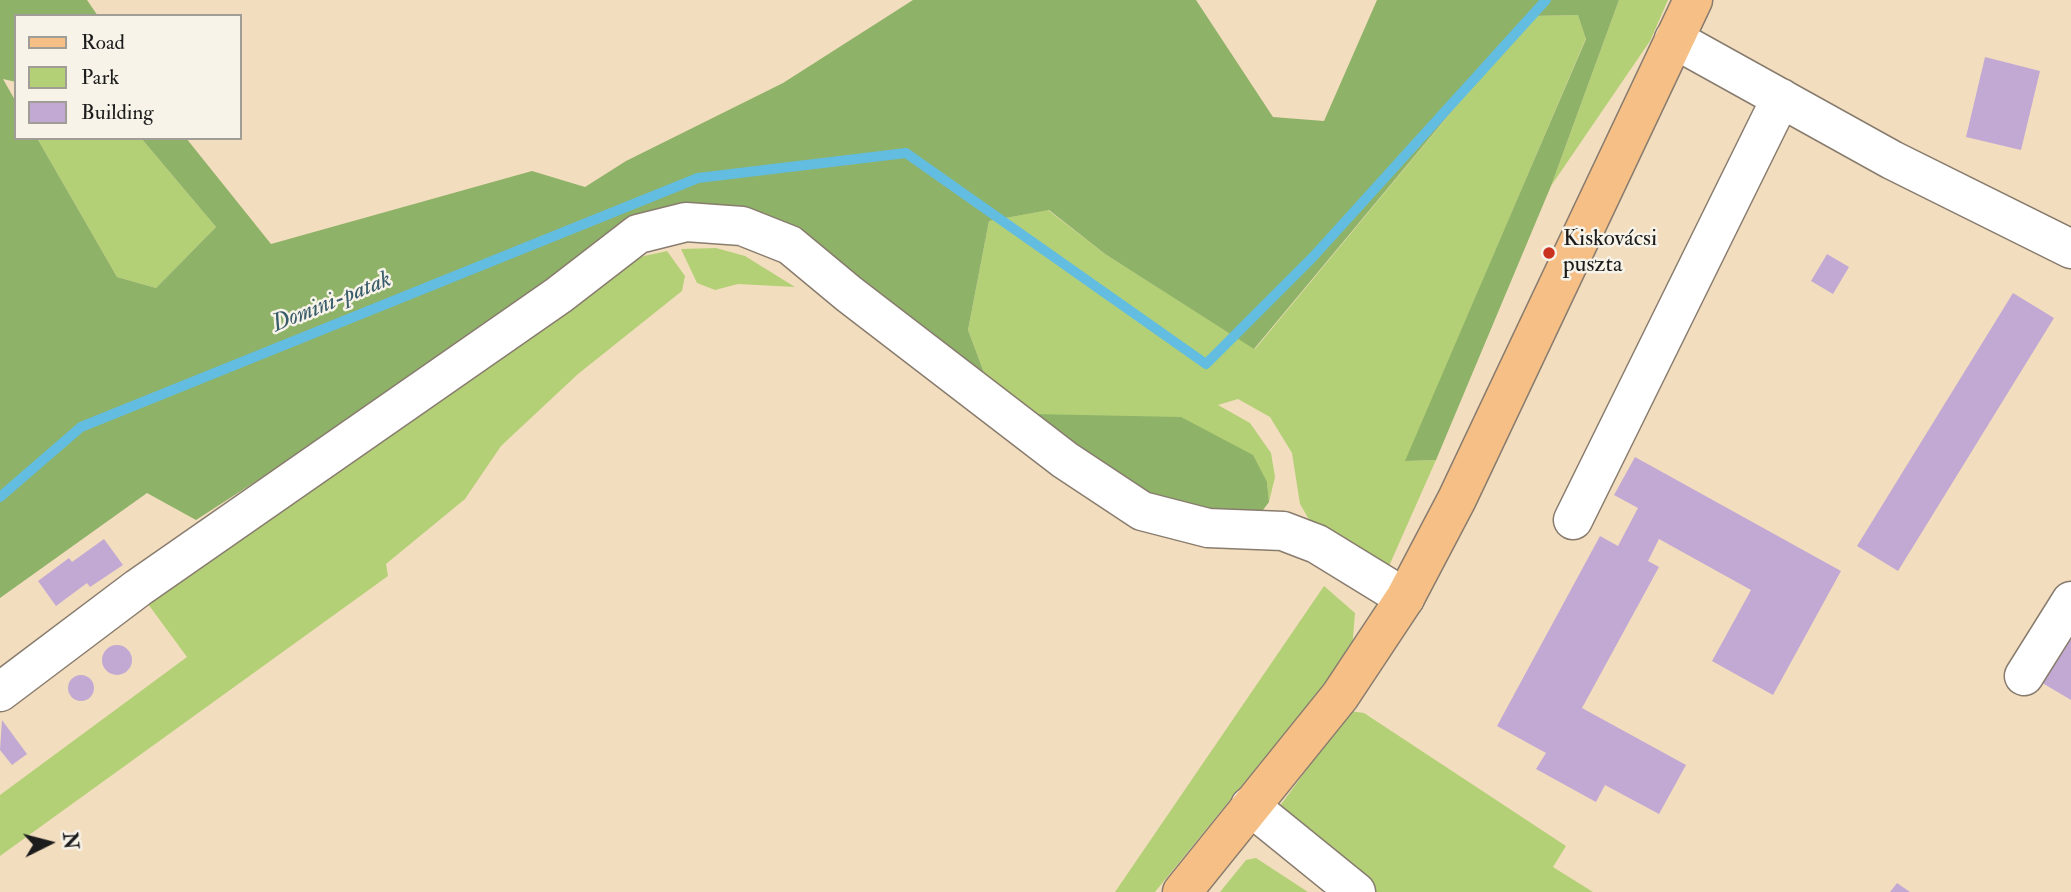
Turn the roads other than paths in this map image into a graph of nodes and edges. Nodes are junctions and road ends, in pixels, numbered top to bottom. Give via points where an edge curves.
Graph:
1 (1693, 0) edge
2 (1674, 39) junction
3 (1781, 98) junction
4 (2071, 248) edge
5 (1573, 520) dead end
6 (1405, 597) junction
7 (2071, 601) edge
8 (2024, 676) dead end
9 (0, 692) edge
10 (1250, 806) junction
11 (1182, 892) edge
12 (1356, 892) edge

1 - 2 main road
2 - 3 lane
2 - 6 main road via 1457,499
3 - 4 lane via 1892,160
3 - 5 lane
6 - 9 lane via 1317,544 1283,531 1208,528 1142,511 1065,460 790,245 742,226 686,222 638,234 519,324 138,588
6 - 10 main road via 1340,696
7 - 8 lane
10 - 11 main road
10 - 12 lane

